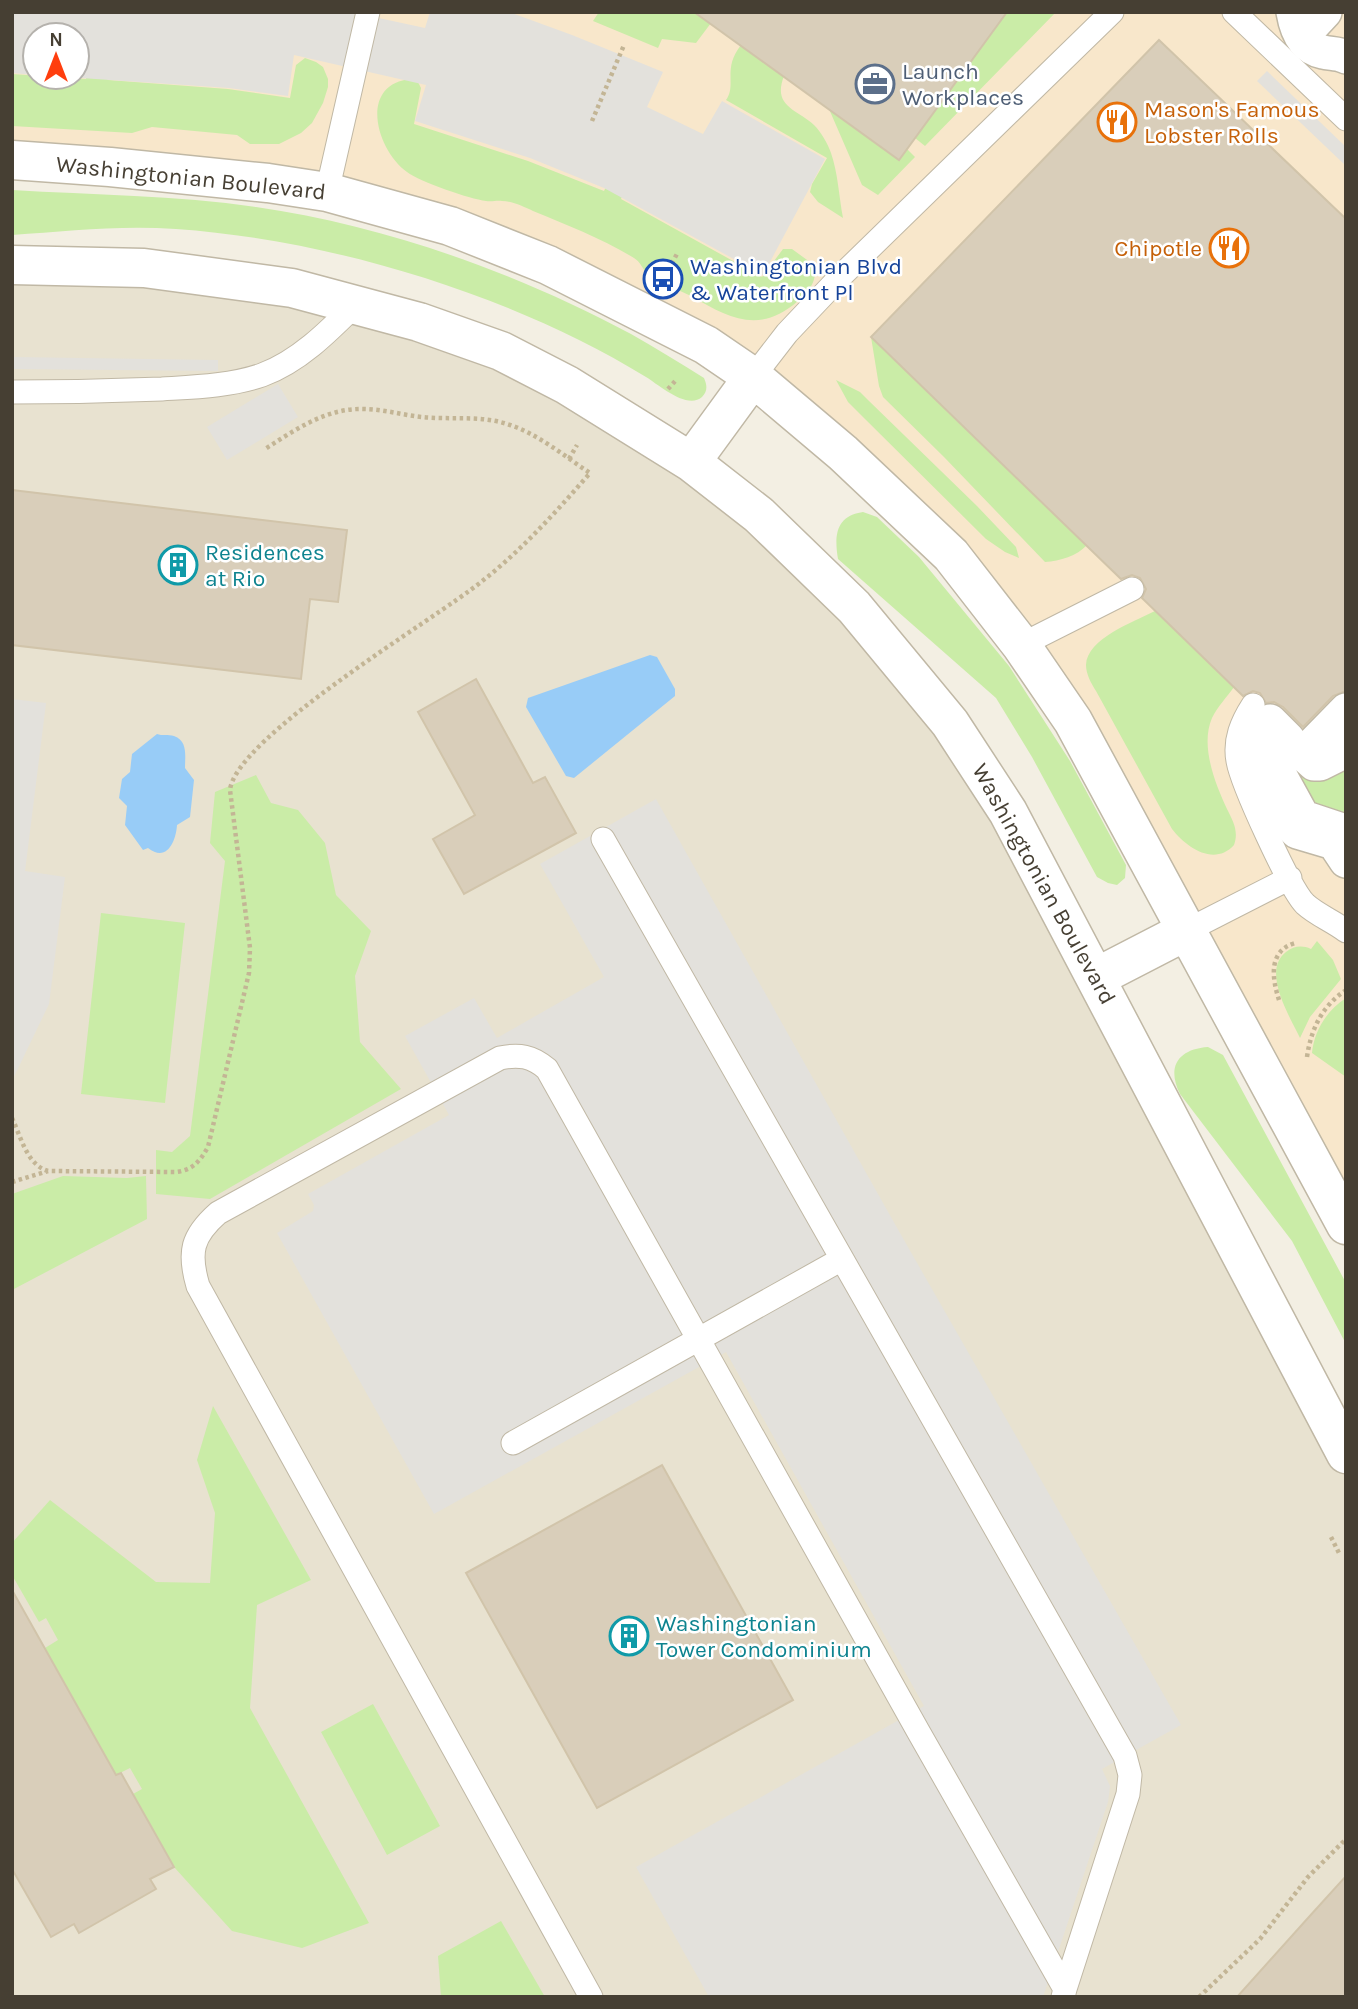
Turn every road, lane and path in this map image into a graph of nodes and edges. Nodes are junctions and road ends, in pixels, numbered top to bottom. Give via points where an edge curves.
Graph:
1 (368, 12) edge
2 (1112, 12) edge
3 (1234, 12) edge
4 (1296, 12) edge
5 (1325, 12) edge
6 (624, 45) dead end
7 (1346, 57) edge
8 (1346, 119) edge
9 (592, 121) dead end
10 (12, 160) edge
11 (327, 192) junction
12 (678, 252) dead end
13 (12, 265) edge
14 (663, 279) dead end
15 (355, 305) junction
16 (753, 377) junction
17 (12, 392) edge
18 (265, 449) dead end
19 (691, 462) junction
20 (1132, 589) dead end
21 (1021, 645) junction
22 (1253, 705) dead end
23 (1346, 710) edge
24 (1346, 751) edge
25 (1346, 835) edge
26 (603, 839) dead end
27 (1346, 861) edge
28 (1290, 878) junction
29 (1340, 927) edge
30 (1188, 930) junction
31 (1097, 977) junction
32 (1346, 990) edge
33 (1280, 1004) dead end
34 (1307, 1061) dead end
35 (12, 1118) edge
36 (48, 1171) junction
37 (12, 1182) edge
38 (1346, 1225) edge
39 (842, 1259) junction
40 (698, 1339) junction
41 (513, 1443) dead end
42 (1346, 1454) edge
43 (1331, 1537) dead end
44 (1340, 1555) dead end
45 (1346, 1839) edge
46 (1064, 1993) edge
47 (592, 1997) edge
48 (1199, 1997) edge

1 - 11 lane
2 - 16 lane via 842,275
3 - 8 lane
4 - 5 street via 1312,26
4 - 7 street via 1297,32 1306,43
6 - 9 path
10 - 11 street, Washingtonian Boulevard
11 - 16 street, Washingtonian Boulevard via 450,226 548,265 706,345
12 - 14 path
13 - 15 street, Washingtonian Boulevard via 144,268 211,275 292,288
15 - 17 lane via 285,364 262,375 182,388
15 - 19 street, Washingtonian Boulevard via 501,352 566,385
16 - 19 street
16 - 21 street, Washingtonian Boulevard via 843,453 951,555
18 - 36 path via 312,421 340,410 363,409 507,424 590,473 543,528 481,583 290,719 255,751 234,779 230,790 250,948 249,973 208,1147 200,1161 187,1171 176,1172
19 - 31 street, Washingtonian Boulevard via 759,516 854,607 950,723 1009,812
20 - 21 lane
21 - 30 street, Washingtonian Boulevard via 1073,721
22 - 28 lane via 1237,741 1238,761
23 - 24 street via 1303,754 1320,764
25 - 27 street via 1339,828 1303,817 1274,764 1278,750 1289,739 1270,721 1258,739 1257,757 1290,825 1297,832 1334,843
26 - 39 lane
28 - 29 lane via 1303,902
28 - 30 lane
29 - 33 path via 1307,944 1287,945 1279,953 1274,979
30 - 31 street
30 - 38 street, Washingtonian Boulevard
31 - 42 street, Washingtonian Boulevard
32 - 34 path via 1323,1011 1309,1043
35 - 36 path via 33,1162
36 - 37 path
39 - 40 lane
39 - 46 lane via 1128,1765 1128,1794
40 - 41 lane
40 - 46 lane
40 - 47 lane via 547,1069 525,1056 500,1058 218,1213 203,1227 194,1245 192,1267 198,1286
43 - 44 path
45 - 48 path via 1308,1877 1260,1939

